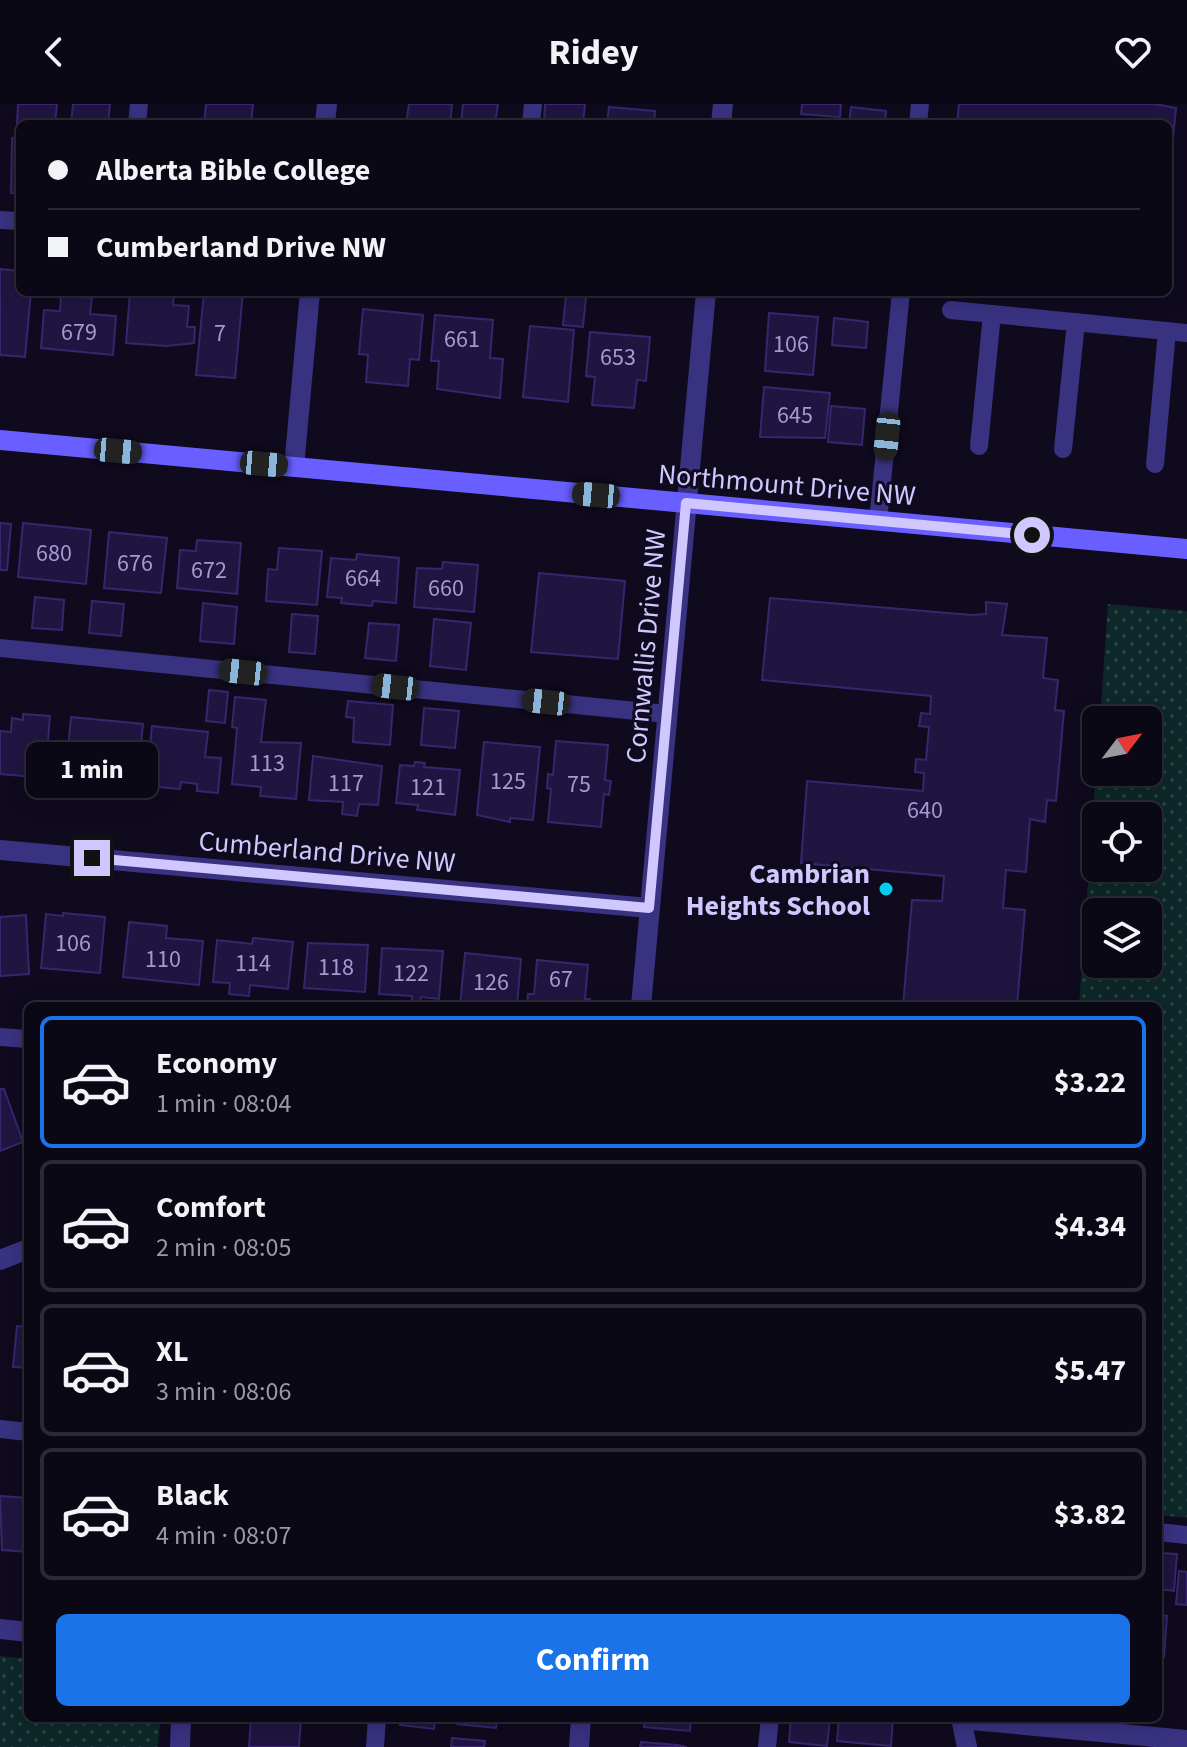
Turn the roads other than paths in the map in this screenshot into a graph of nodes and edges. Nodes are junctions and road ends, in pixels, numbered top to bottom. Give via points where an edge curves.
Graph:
1 (310, 296) edge
2 (706, 296) edge
3 (901, 296) edge
4 (951, 310) dead end
5 (992, 314) junction
6 (1076, 322) junction
7 (1167, 331) junction
8 (1187, 333) edge
9 (0, 440) edge
10 (979, 446) dead end
11 (1063, 449) dead end
12 (1155, 464) dead end
13 (294, 467) junction
14 (686, 503) junction
15 (878, 521) junction
16 (1187, 549) edge
17 (0, 648) edge
18 (667, 714) junction
19 (0, 850) edge
20 (649, 908) junction
21 (641, 1002) edge
22 (0, 1037) edge
23 (24, 1039) edge
24 (24, 1251) edge
25 (0, 1260) edge
26 (0, 1429) edge
27 (24, 1432) edge
28 (1162, 1532) edge
29 (1187, 1535) edge
30 (0, 1629) edge
31 (24, 1632) edge
32 (181, 1722) edge
33 (377, 1722) edge
34 (581, 1722) edge
35 (770, 1722) edge
36 (962, 1722) edge
37 (1002, 1722) edge
38 (1187, 1740) edge
39 (180, 1747) edge
40 (375, 1747) edge
41 (579, 1747) edge
42 (767, 1747) edge
43 (967, 1747) edge

1 - 13 street
2 - 14 street, Cornwallis Drive NW
3 - 15 lane
4 - 5 lane
5 - 6 lane
5 - 10 lane
6 - 7 lane
6 - 11 lane
7 - 8 lane
7 - 12 lane
9 - 13 street, Northmount Drive NW
13 - 14 street, Northmount Drive NW
14 - 15 street, Northmount Drive NW
14 - 18 street, Cornwallis Drive NW
15 - 16 street, Northmount Drive NW
17 - 18 lane
18 - 20 street, Cornwallis Drive NW
19 - 20 street, Cumberland Drive NW
20 - 21 street, Cornwallis Drive NW
22 - 23 lane
24 - 25 street
26 - 27 lane
28 - 29 lane
30 - 31 street
32 - 39 street
33 - 40 lane
34 - 41 street
35 - 42 lane
36 - 43 street
37 - 38 street

